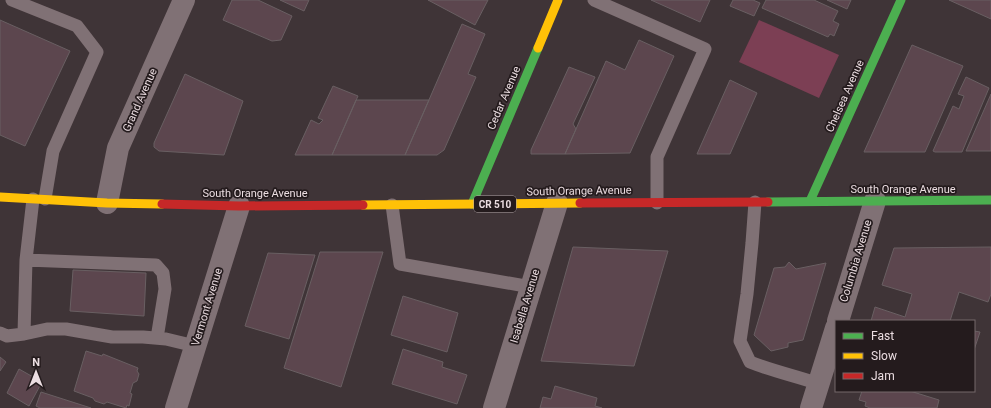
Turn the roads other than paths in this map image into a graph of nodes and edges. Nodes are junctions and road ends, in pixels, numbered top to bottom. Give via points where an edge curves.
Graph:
1 (12, 0) edge
2 (184, 0) edge
3 (558, 0) edge
4 (594, 0) edge
5 (901, 0) edge
6 (0, 197) edge
7 (39, 199) junction
8 (991, 200) edge
9 (810, 201) junction
10 (875, 201) junction
11 (755, 202) junction
12 (107, 203) junction
13 (657, 203) junction
14 (472, 204) junction
15 (557, 204) junction
16 (392, 205) junction
17 (238, 206) junction
18 (26, 260) junction
19 (531, 287) junction
20 (838, 320) edge
21 (835, 331) edge
22 (0, 333) edge
23 (24, 334) junction
24 (157, 338) junction
25 (195, 346) junction
26 (819, 384) junction
27 (176, 408) edge
28 (494, 408) edge
29 (812, 408) edge

1 - 7 lane via 77,26 97,52 53,151
2 - 12 street, Grand Avenue via 118,148
3 - 14 main road, Cedar Avenue
4 - 13 lane via 705,49 657,157
5 - 9 main road, Chelsea Avenue
6 - 7 main road, South Orange Avenue / CR 510
7 - 12 main road, South Orange Avenue / CR 510
7 - 18 lane
8 - 10 main road, South Orange Avenue / CR 510
9 - 10 main road, South Orange Avenue / CR 510
9 - 11 main road, South Orange Avenue / CR 510
10 - 20 street, Columbia Avenue
11 - 13 main road, South Orange Avenue / CR 510
11 - 26 lane via 740,341 750,362
12 - 17 main road, South Orange Avenue / CR 510
13 - 15 main road, South Orange Avenue / CR 510
14 - 15 main road, South Orange Avenue / CR 510
14 - 16 main road, South Orange Avenue / CR 510
15 - 19 street, Isabella Avenue
16 - 17 main road, South Orange Avenue / CR 510
16 - 19 lane via 400,264
17 - 25 street, Vermont Avenue
18 - 23 lane
18 - 24 lane via 156,265 163,273 165,289
19 - 28 street, Isabella Avenue
21 - 26 street
22 - 23 lane via 8,336
23 - 24 lane via 47,329 66,329 112,337
24 - 25 lane
25 - 27 street, Vermont Avenue
26 - 29 street

